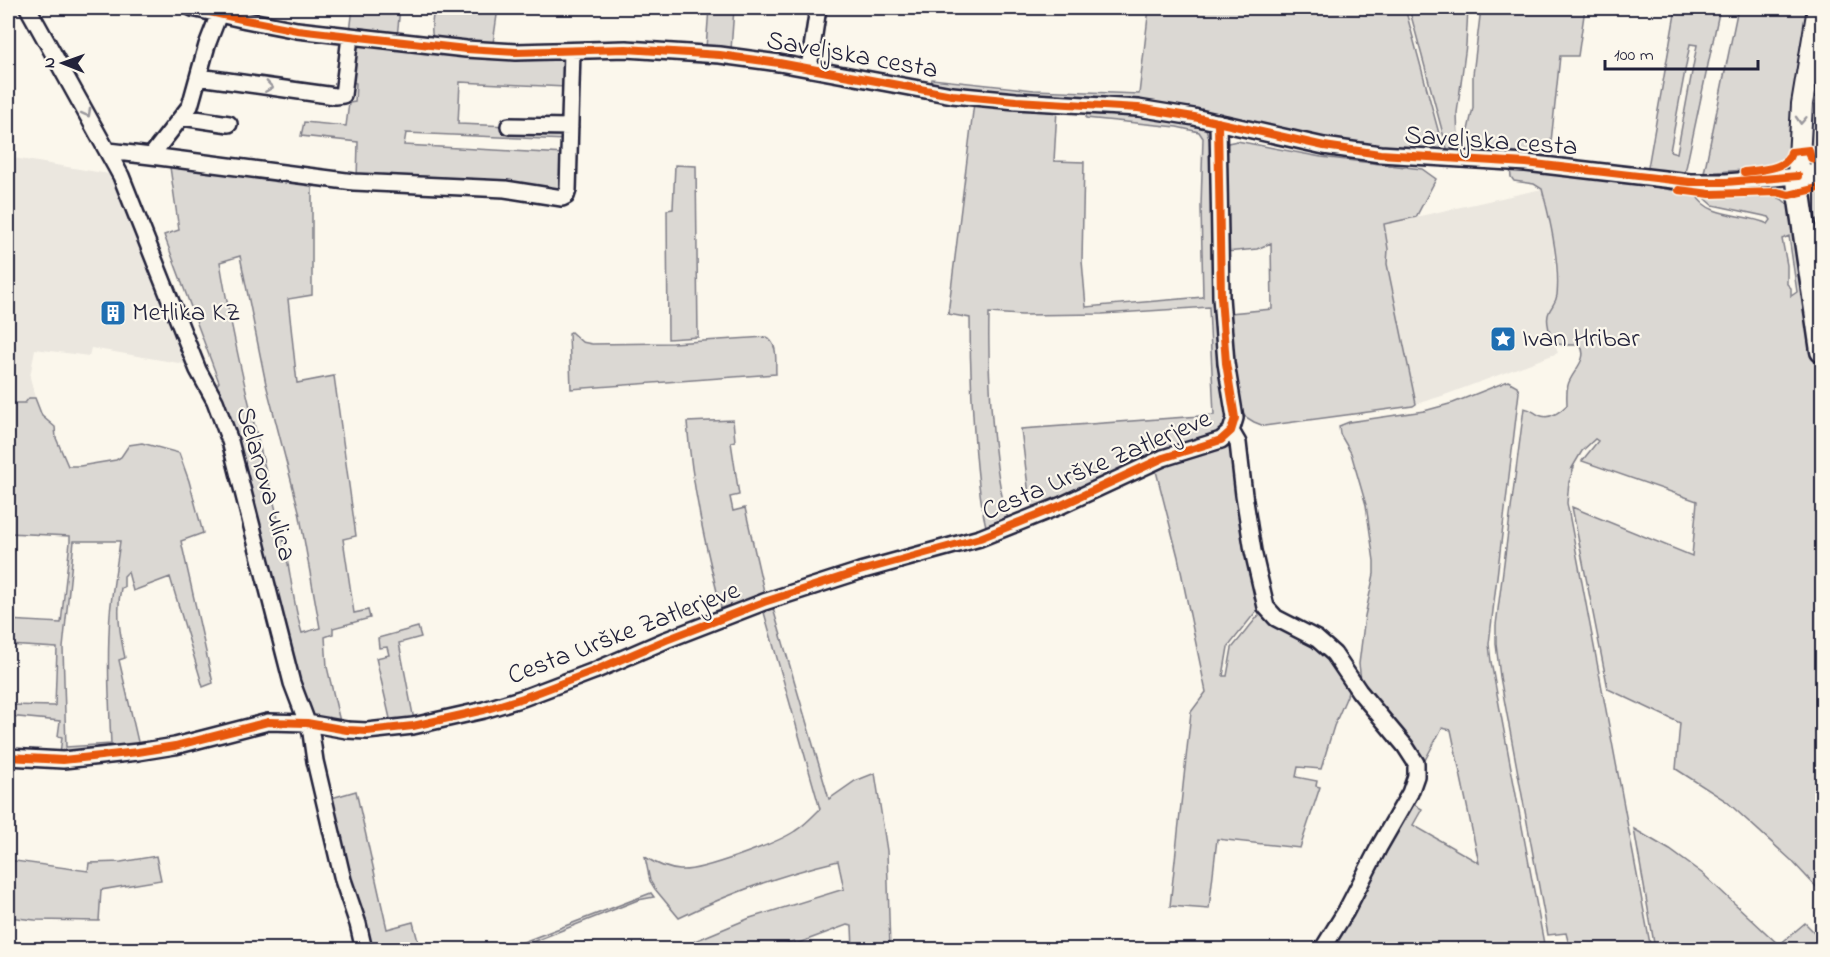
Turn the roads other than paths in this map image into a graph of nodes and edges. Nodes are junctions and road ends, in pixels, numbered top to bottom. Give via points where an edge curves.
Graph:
1 (28, 8) edge
2 (192, 8) edge
3 (818, 8) edge
4 (1818, 8) edge
5 (219, 15) junction
6 (350, 37) junction
7 (572, 51) junction
8 (809, 68) junction
9 (205, 78) junction
10 (182, 117) junction
11 (1218, 122) junction
12 (229, 124) dead end
13 (509, 126) dead end
14 (570, 127) junction
15 (108, 151) junction
16 (151, 156) junction
17 (1813, 174) edge
18 (1822, 351) edge
19 (1231, 431) junction
20 (307, 723) junction
21 (8, 757) edge
22 (364, 950) edge
23 (1322, 950) edge

1 -> 15 street, Selanova ulica
2 - 5 street, Saveljska cesta
3 - 8 street, Saveljska cesta
4 -> 17 main road via 1802,104
5 - 6 street, Saveljska cesta
5 - 9 street via 207,45
6 - 7 street, Saveljska cesta via 498,51
9 -> 6 street via 343,94
7 - 8 street, Saveljska cesta via 664,50
7 - 14 street
8 - 11 street, Saveljska cesta via 961,96 1138,108
9 - 10 street
10 - 12 street
10 - 16 street
11 - 17 street, Saveljska cesta via 1324,146 1396,156 1526,163 1690,182
11 - 19 street via 1221,297 1235,413
13 - 14 street
14 - 16 street via 567,190 562,198 505,189 354,182
15 - 16 street
15 - 20 street, Selanova ulica via 231,441 292,683
17 - 18 highway via 1799,193
19 - 20 street, Cesta Urške Zatlerjeve via 1221,440 1163,458 980,538 765,602 523,698 392,729 347,730
19 - 23 street, Cesta Urške Zatlerjeve via 1238,443 1253,551 1266,607 1276,618 1317,639 1334,654 1413,756 1417,770 1410,793
20 - 21 street, Cesta Urške Zatlerjeve via 268,722 176,746 107,757
20 - 22 street, Selanova ulica via 343,880

